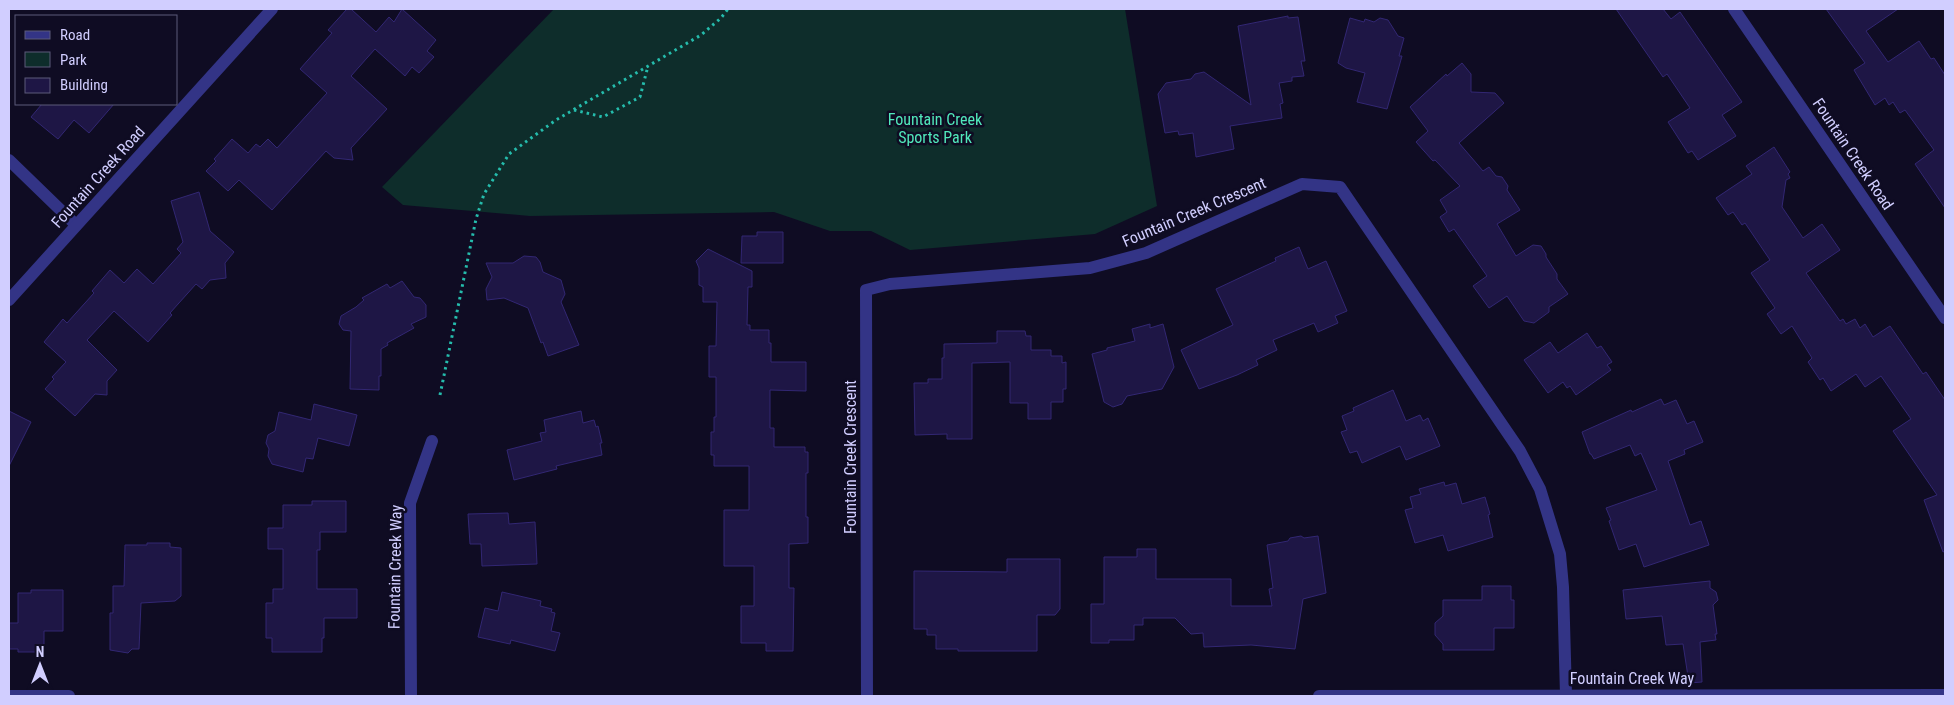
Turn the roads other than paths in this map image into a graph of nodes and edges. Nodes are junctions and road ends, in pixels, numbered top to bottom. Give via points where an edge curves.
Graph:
1 (272, 9) edge
2 (1734, 9) edge
3 (9, 160) edge
4 (76, 225) junction
5 (9, 300) edge
6 (1945, 318) edge
7 (432, 441) dead end
8 (1566, 695) junction
9 (1945, 695) edge
10 (9, 696) edge
11 (69, 696) edge
12 (411, 696) edge
13 (867, 696) edge
14 (1319, 696) edge

1 - 4 street, Fountain Creek Road
2 - 6 street, Fountain Creek Road
3 - 4 street
4 - 5 street, Fountain Creek Road
7 - 12 street, Fountain Creek Way via 410,502
8 - 9 street, Fountain Creek Way
8 - 13 street, Fountain Creek Crescent via 1560,554 1540,489 1520,451 1340,187 1302,184 1146,253 1090,268 890,284 866,290
8 - 14 street, Fountain Creek Way
10 - 11 street

